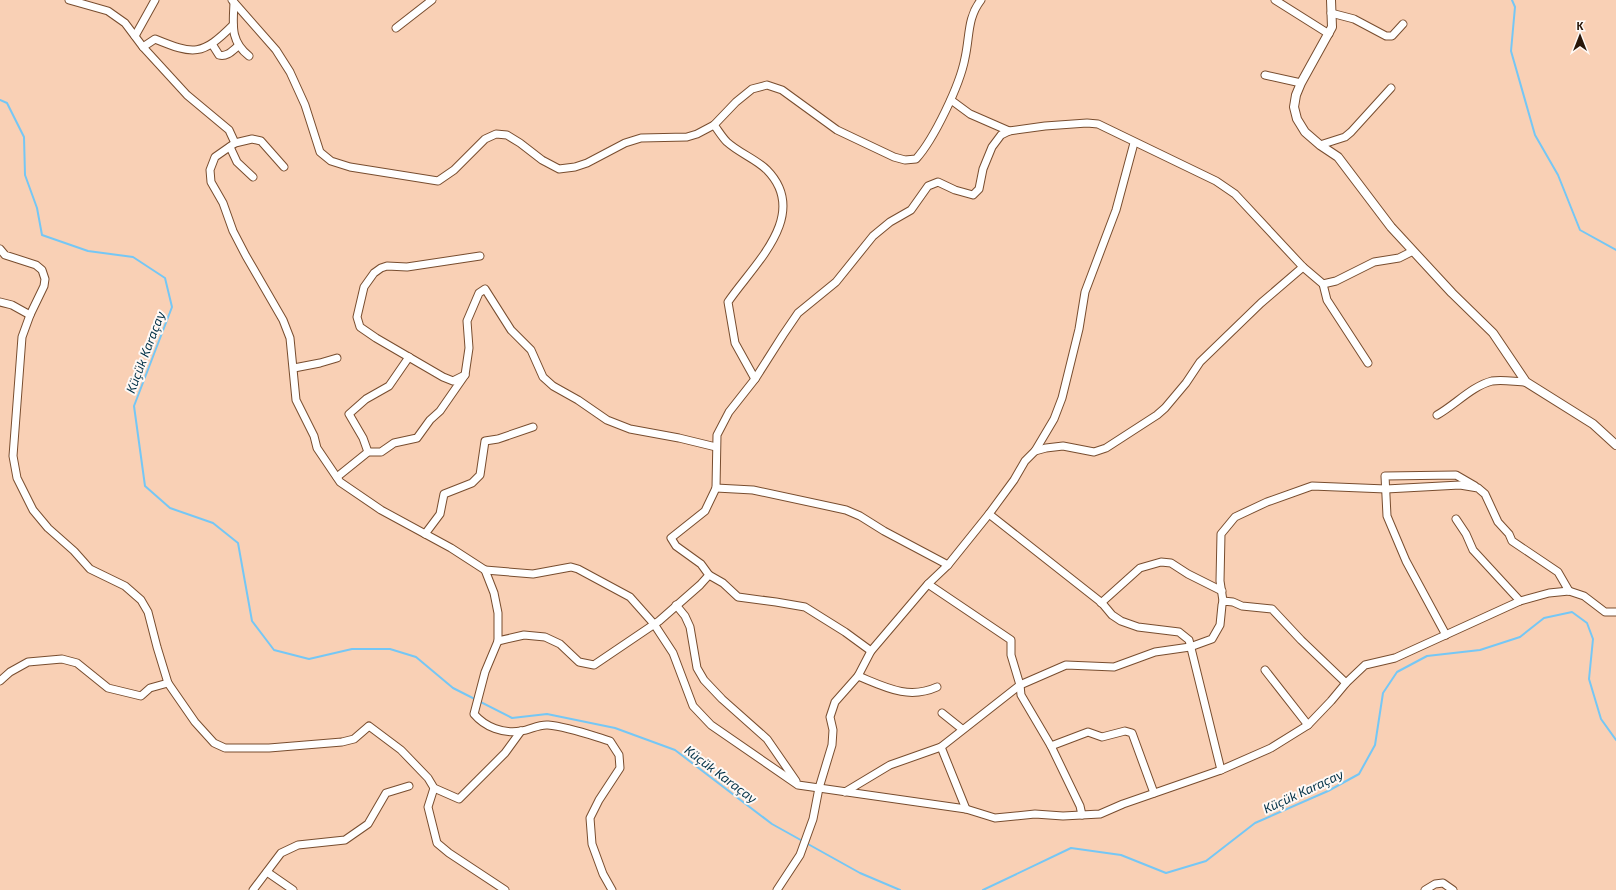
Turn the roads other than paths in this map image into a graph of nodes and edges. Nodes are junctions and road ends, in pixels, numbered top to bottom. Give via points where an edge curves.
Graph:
1 (69, 0) edge
2 (155, 0) edge
3 (432, 0) edge
4 (981, 0) edge
5 (1274, 0) edge
6 (1330, 0) edge
7 (233, 2) edge
8 (1332, 13) junction
9 (1403, 24) dead end
10 (233, 25) junction
11 (396, 28) dead end
12 (1329, 34) junction
13 (135, 36) junction
14 (212, 44) junction
15 (238, 46) junction
16 (143, 47) junction
17 (249, 56) dead end
18 (1265, 75) dead end
19 (1301, 83) junction
20 (1391, 88) dead end
21 (951, 100) junction
22 (714, 125) junction
23 (1009, 131) junction
24 (1134, 142) junction
25 (232, 145) junction
26 (1320, 145) junction
27 (284, 168) dead end
28 (253, 177) dead end
29 (0, 249) edge
30 (1413, 251) junction
31 (480, 256) dead end
32 (1303, 267) junction
33 (1323, 284) junction
34 (0, 302) edge
35 (30, 315) junction
36 (409, 357) junction
37 (337, 358) dead end
38 (1368, 363) dead end
39 (294, 368) junction
40 (465, 375) junction
41 (755, 379) junction
42 (1526, 382) junction
43 (1437, 416) dead end
44 (533, 427) dead end
45 (1616, 445) edge
46 (716, 447) junction
47 (1035, 451) junction
48 (368, 452) junction
49 (337, 477) junction
50 (716, 488) junction
51 (1478, 488) junction
52 (1386, 489) junction
53 (989, 514) junction
54 (1456, 519) dead end
55 (425, 534) junction
56 (948, 564) junction
57 (485, 570) junction
58 (709, 575) junction
59 (928, 584) junction
60 (1222, 591) junction
61 (1568, 591) junction
62 (1223, 600) junction
63 (1520, 601) junction
64 (1101, 603) junction
65 (676, 605) junction
66 (1616, 612) edge
67 (654, 624) junction
68 (1446, 635) junction
69 (498, 642) junction
70 (1190, 647) junction
71 (871, 651) junction
72 (1265, 670) dead end
73 (858, 676) junction
74 (0, 682) edge
75 (168, 683) junction
76 (1346, 683) junction
77 (1020, 685) junction
78 (937, 687) dead end
79 (942, 713) dead end
80 (1308, 726) junction
81 (962, 729) junction
82 (520, 731) junction
83 (1051, 746) junction
84 (941, 747) junction
85 (1221, 770) junction
86 (798, 785) junction
87 (409, 786) dead end
88 (434, 788) junction
89 (819, 788) junction
90 (845, 792) junction
91 (1154, 793) junction
92 (966, 809) junction
93 (1082, 815) junction
94 (267, 872) junction
95 (253, 890) edge
96 (293, 890) edge
97 (505, 890) edge
98 (612, 890) edge
99 (777, 890) edge
100 (1425, 890) edge
101 (1453, 890) edge

1 - 13 street via 108,11 125,23
2 - 13 street
3 - 11 street
4 - 21 street via 970,20 966,58
5 - 12 street
6 - 8 street
7 - 10 street
7 - 22 street via 276,50 290,72 306,105 320,152 331,161 350,167 438,181 454,170 485,139 496,134 507,135 559,169 587,163 625,143 641,138 687,137
8 - 9 street via 1354,18 1386,36 1392,36
8 - 12 street
10 - 14 street
10 - 15 street
12 - 19 street
13 - 16 street
14 - 15 street via 219,55 223,56
14 - 16 street via 195,51 177,48 155,39
15 - 17 street
16 - 25 street via 187,95 229,130
18 - 19 street
19 - 26 street via 1294,107 1305,132
20 - 26 street via 1351,132
21 - 22 street via 916,159 894,157 836,130 782,90 767,85 752,89
21 - 23 street via 970,114
22 - 41 street via 727,142 767,170 779,186 782,196 782,215 775,238 728,302 735,343
23 - 24 street via 1045,126 1098,124
23 - 41 street via 1001,135 992,147 979,189 973,196 938,182 928,186 910,210 873,236 836,282 798,313
24 - 32 street via 1216,181 1235,194
24 - 47 street via 1116,210 1085,292 1062,398 1054,419
25 - 27 street via 252,139 261,141
25 - 28 street via 237,162
25 - 39 street via 216,157 210,170 211,182 246,256 283,320 290,338
26 - 30 street via 1338,157 1391,228
29 - 35 street via 5,254 36,265 42,270 44,286
30 - 33 street via 1399,258 1374,262 1336,281
30 - 42 street via 1493,333
31 - 36 street via 407,267 388,266 374,273 364,287 357,317 360,327
32 - 33 street
32 - 47 street via 1200,362 1186,383 1157,416 1106,448 1094,452 1063,446
33 - 38 street via 1327,300
34 - 35 street via 12,305
35 - 75 street via 22,337 13,456 17,478 33,510 48,528 90,569 125,586 141,600 148,612
36 - 40 street via 453,381
36 - 48 street via 389,386 366,399 349,414
37 - 39 street
39 - 49 street via 296,400 318,448
40 - 46 street via 469,348 467,321 480,293 485,289 511,330 531,350 543,377 553,386 608,420 630,429
40 - 48 street via 417,438 394,444 381,452
41 - 46 street via 729,412 717,436
42 - 43 street via 1493,381 1477,387
42 - 45 street via 1593,424
44 - 55 street via 485,441 480,475 472,483 444,494 440,514
46 - 50 street
47 - 53 street via 1025,461
48 - 49 street
49 - 55 street via 340,482 381,510
50 - 56 street via 753,490 846,510
50 - 58 street via 705,511 671,538 676,546 701,564
51 - 52 street via 1460,485
51 - 52 street via 1456,475 1385,476
51 - 61 street via 1485,494 1498,522 1512,541 1558,572
52 - 60 street via 1312,486 1235,517 1221,534
52 - 68 street via 1387,516 1398,544
53 - 56 street
53 - 64 street
54 - 63 street via 1466,534 1472,550
55 - 57 street
56 - 59 street
57 - 67 street via 533,574 578,569 630,597
57 - 69 street via 498,613
58 - 65 street
58 - 71 street via 724,583 738,596 805,607
59 - 71 street
59 - 77 street via 1011,640 1011,655
60 - 62 street
60 - 64 street via 1170,564 1160,562 1140,568
61 - 63 street
61 - 66 street via 1584,596 1606,612
62 - 70 street via 1220,625 1212,639
62 - 76 street via 1242,606 1272,609
63 - 68 street
64 - 70 street via 1112,615 1138,627 1179,632 1189,640
65 - 67 street
65 - 86 street via 690,627 697,668 704,680 767,739
67 - 69 street via 594,665 579,662 560,644 545,637 524,635
67 - 86 street via 672,653 693,706 711,725
68 - 76 street via 1395,658 1365,665
69 - 82 street via 485,672 474,714 488,726 499,730
70 - 77 street via 1155,652 1114,667 1066,665
70 - 85 street
71 - 73 street
72 - 80 street
73 - 78 street via 905,693
73 - 89 street via 835,702 830,717 833,730 832,745
74 - 75 street via 10,672 28,662 62,659 77,663 108,688 141,696 150,688
75 - 88 street via 195,722 214,743 225,748 269,748 342,742 354,739 369,726 401,750 428,778
76 - 80 street
77 - 81 street
77 - 83 street via 1021,695
79 - 81 street
80 - 85 street via 1271,748
81 - 84 street
82 - 88 street via 505,753 459,799
82 - 98 street via 546,724 569,729 610,741 619,755 620,768 590,818 592,844
83 - 91 street via 1088,732 1102,737 1125,731 1132,733
83 - 93 street
84 - 90 street via 890,765
84 - 92 street
85 - 91 street
86 - 89 street
87 - 94 street via 386,793 368,824 345,840 298,845 281,853
88 - 97 street via 428,807 437,843
89 - 90 street
89 - 99 street via 813,819 800,855
90 - 92 street
91 - 93 street via 1100,814
92 - 93 street via 995,818 1035,814
94 - 95 street
94 - 96 street
100 - 101 street via 1443,883

